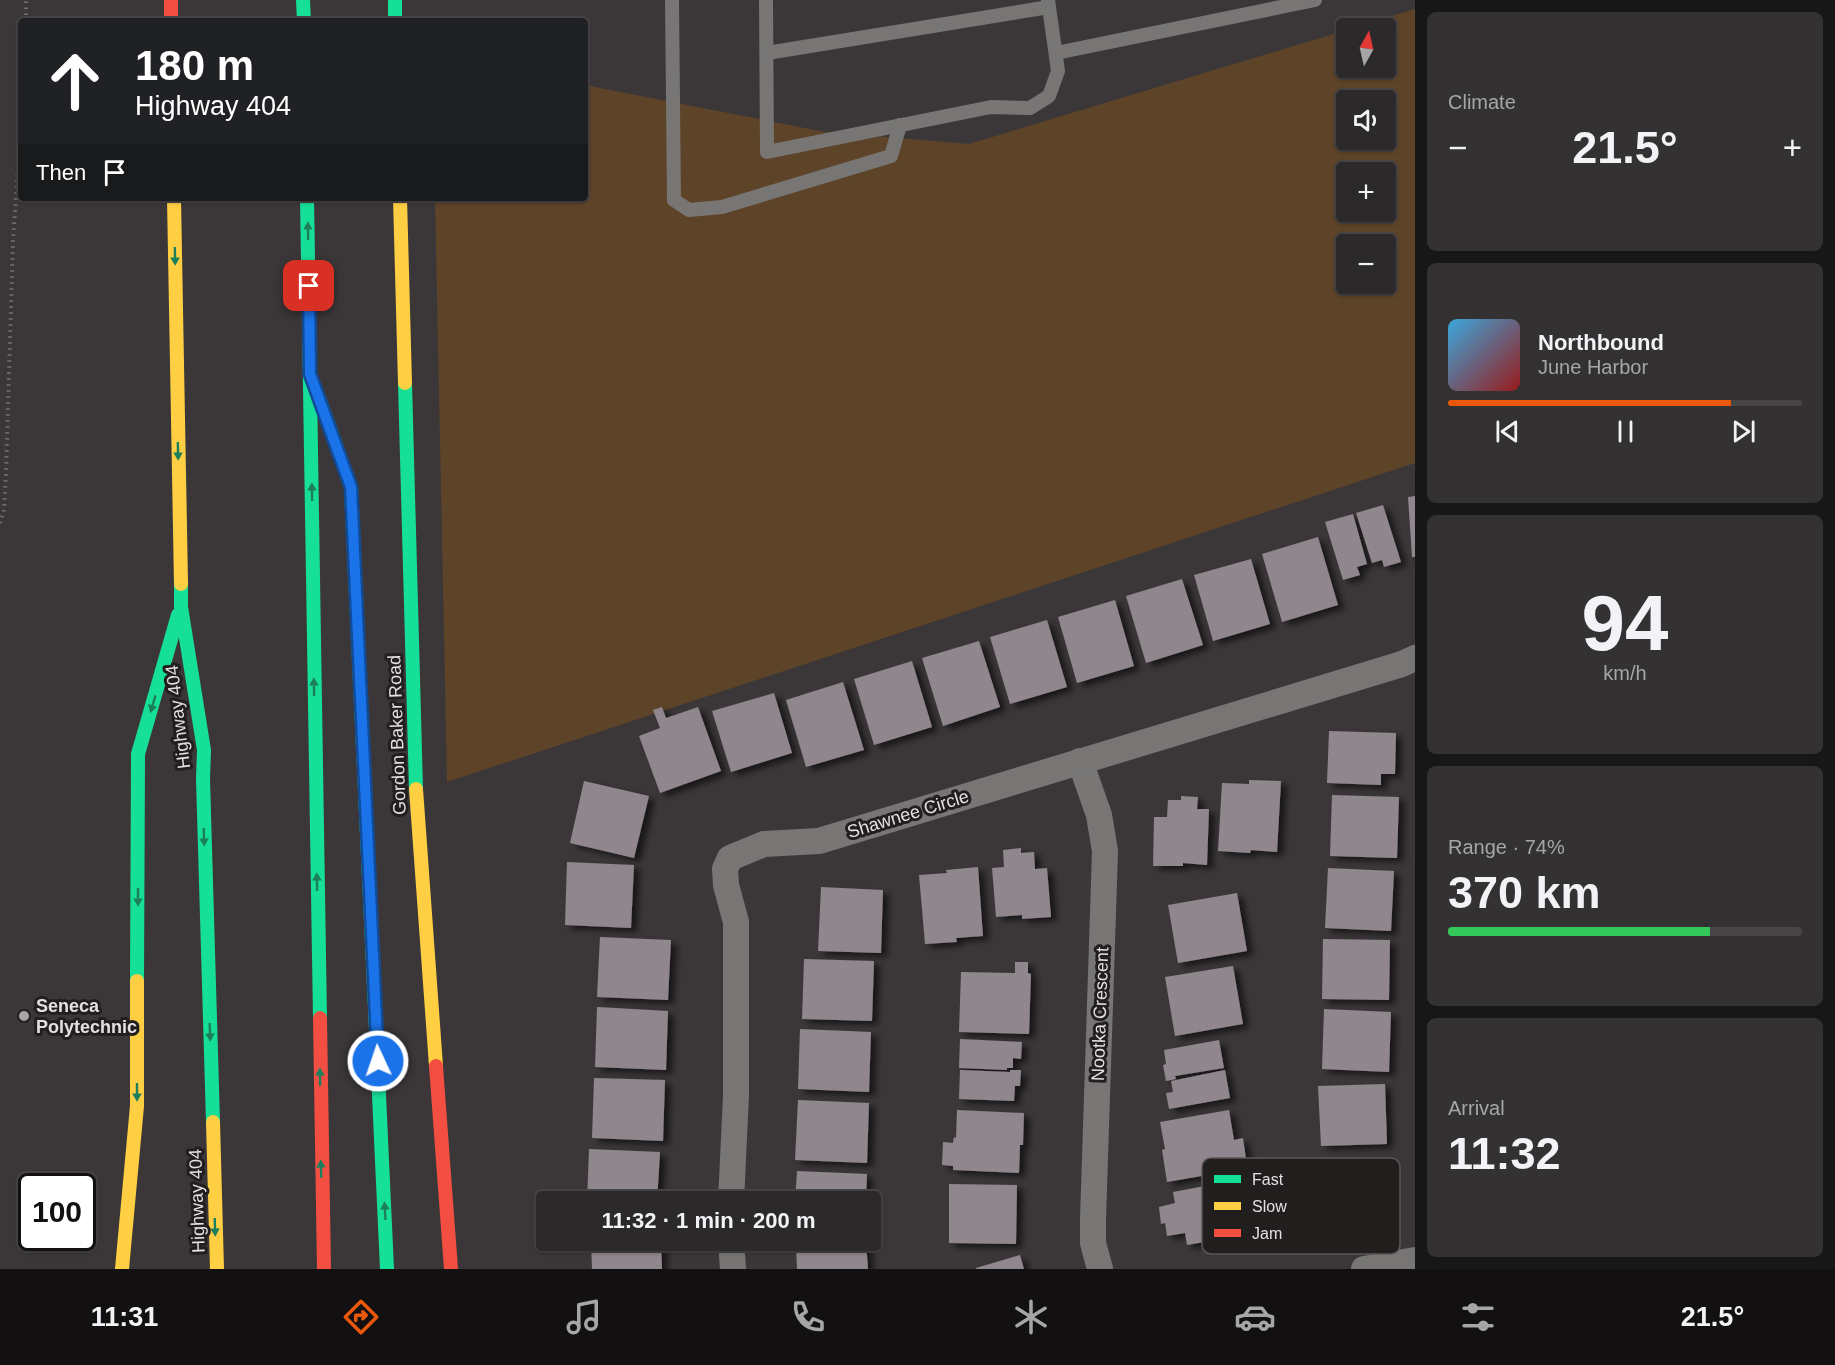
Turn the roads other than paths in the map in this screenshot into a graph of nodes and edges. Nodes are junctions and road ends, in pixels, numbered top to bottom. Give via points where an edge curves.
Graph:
1 (171, 0) edge
2 (303, 0) edge
3 (394, 0) edge
4 (672, 0) edge
5 (766, 0) edge
6 (1315, 0) edge
7 (1048, 3) edge
8 (171, 18) edge
9 (304, 18) edge
10 (395, 18) edge
11 (767, 53) junction
12 (1056, 53) junction
13 (900, 125) junction
14 (174, 201) edge
15 (307, 201) edge
16 (400, 201) edge
17 (310, 374) junction
18 (180, 607) junction
19 (1415, 658) edge
20 (1080, 761) junction
21 (731, 1191) edge
22 (732, 1251) edge
23 (1415, 1260) edge
24 (122, 1269) edge
25 (217, 1269) edge
26 (324, 1269) edge
27 (387, 1269) edge
28 (451, 1269) edge
29 (733, 1269) edge
30 (1100, 1269) edge
31 (1364, 1269) edge

1 - 8 main road
2 - 9 main road
3 - 10 main road
4 - 13 lane via 674,200 689,210 723,207 891,156
5 - 11 lane
6 - 12 lane
7 - 11 lane
7 - 12 lane
11 - 13 lane via 768,152
12 - 13 lane via 1058,71 1049,96 1030,108 991,107
14 -> 18 main road, Highway 404
17 -> 15 main road
16 - 28 main road, Gordon Baker Road via 414,755
26 -> 17 main road
27 -> 17 main road via 351,487
18 -> 24 main road via 138,754 136,1106
18 -> 25 main road, Highway 404 via 204,750
19 - 20 street, Shawnee Circle
20 - 21 street, Shawnee Circle via 819,841 764,844 730,858 725,869 726,885 736,922
20 - 30 street, Nootka Crescent via 1099,815 1105,851 1093,1219 1093,1243
22 - 29 street
23 - 31 street

